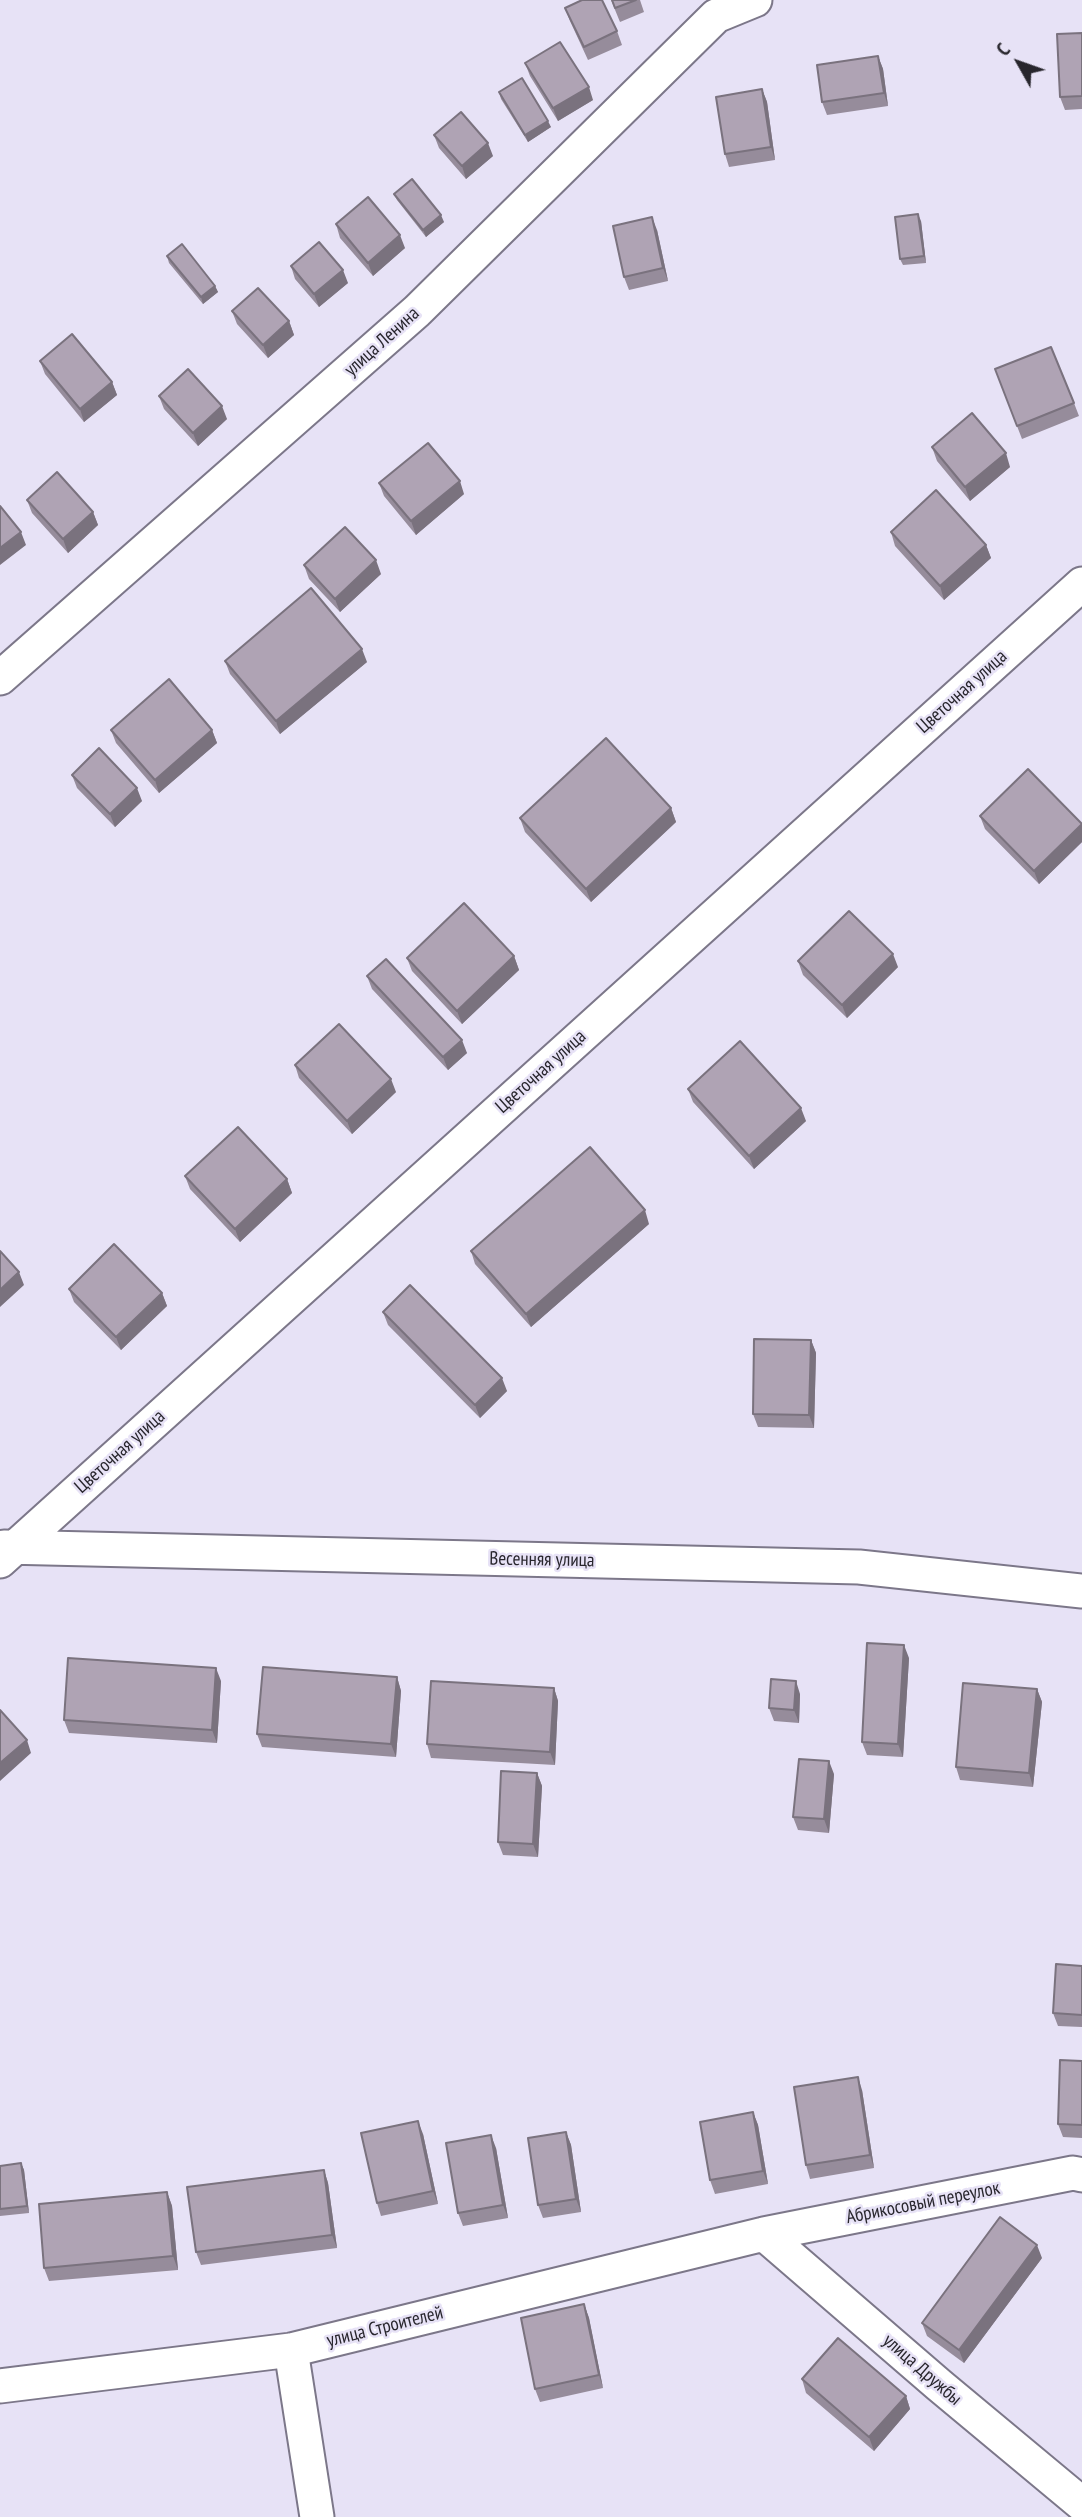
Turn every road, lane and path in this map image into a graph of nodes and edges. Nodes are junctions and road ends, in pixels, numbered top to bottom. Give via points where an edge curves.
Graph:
1 (755, 0) edge
2 (1082, 584) edge
3 (0, 678) edge
4 (5, 1552) edge
5 (1082, 1591) edge
6 (1082, 2175) edge
7 (764, 2234) junction
8 (291, 2350) junction
9 (0, 2386) edge
10 (1082, 2504) edge
11 (317, 2517) edge

1 - 3 street, улица Ленина via 716,16 417,311
2 - 4 street, Цветочная улица
4 - 5 street, Весенняя улица via 859,1567
6 - 7 street, Абрикосовый переулок
7 - 8 street, улица Строителей
7 - 10 street, улица Дружбы
8 - 9 street, улица Строителей
8 - 11 street

